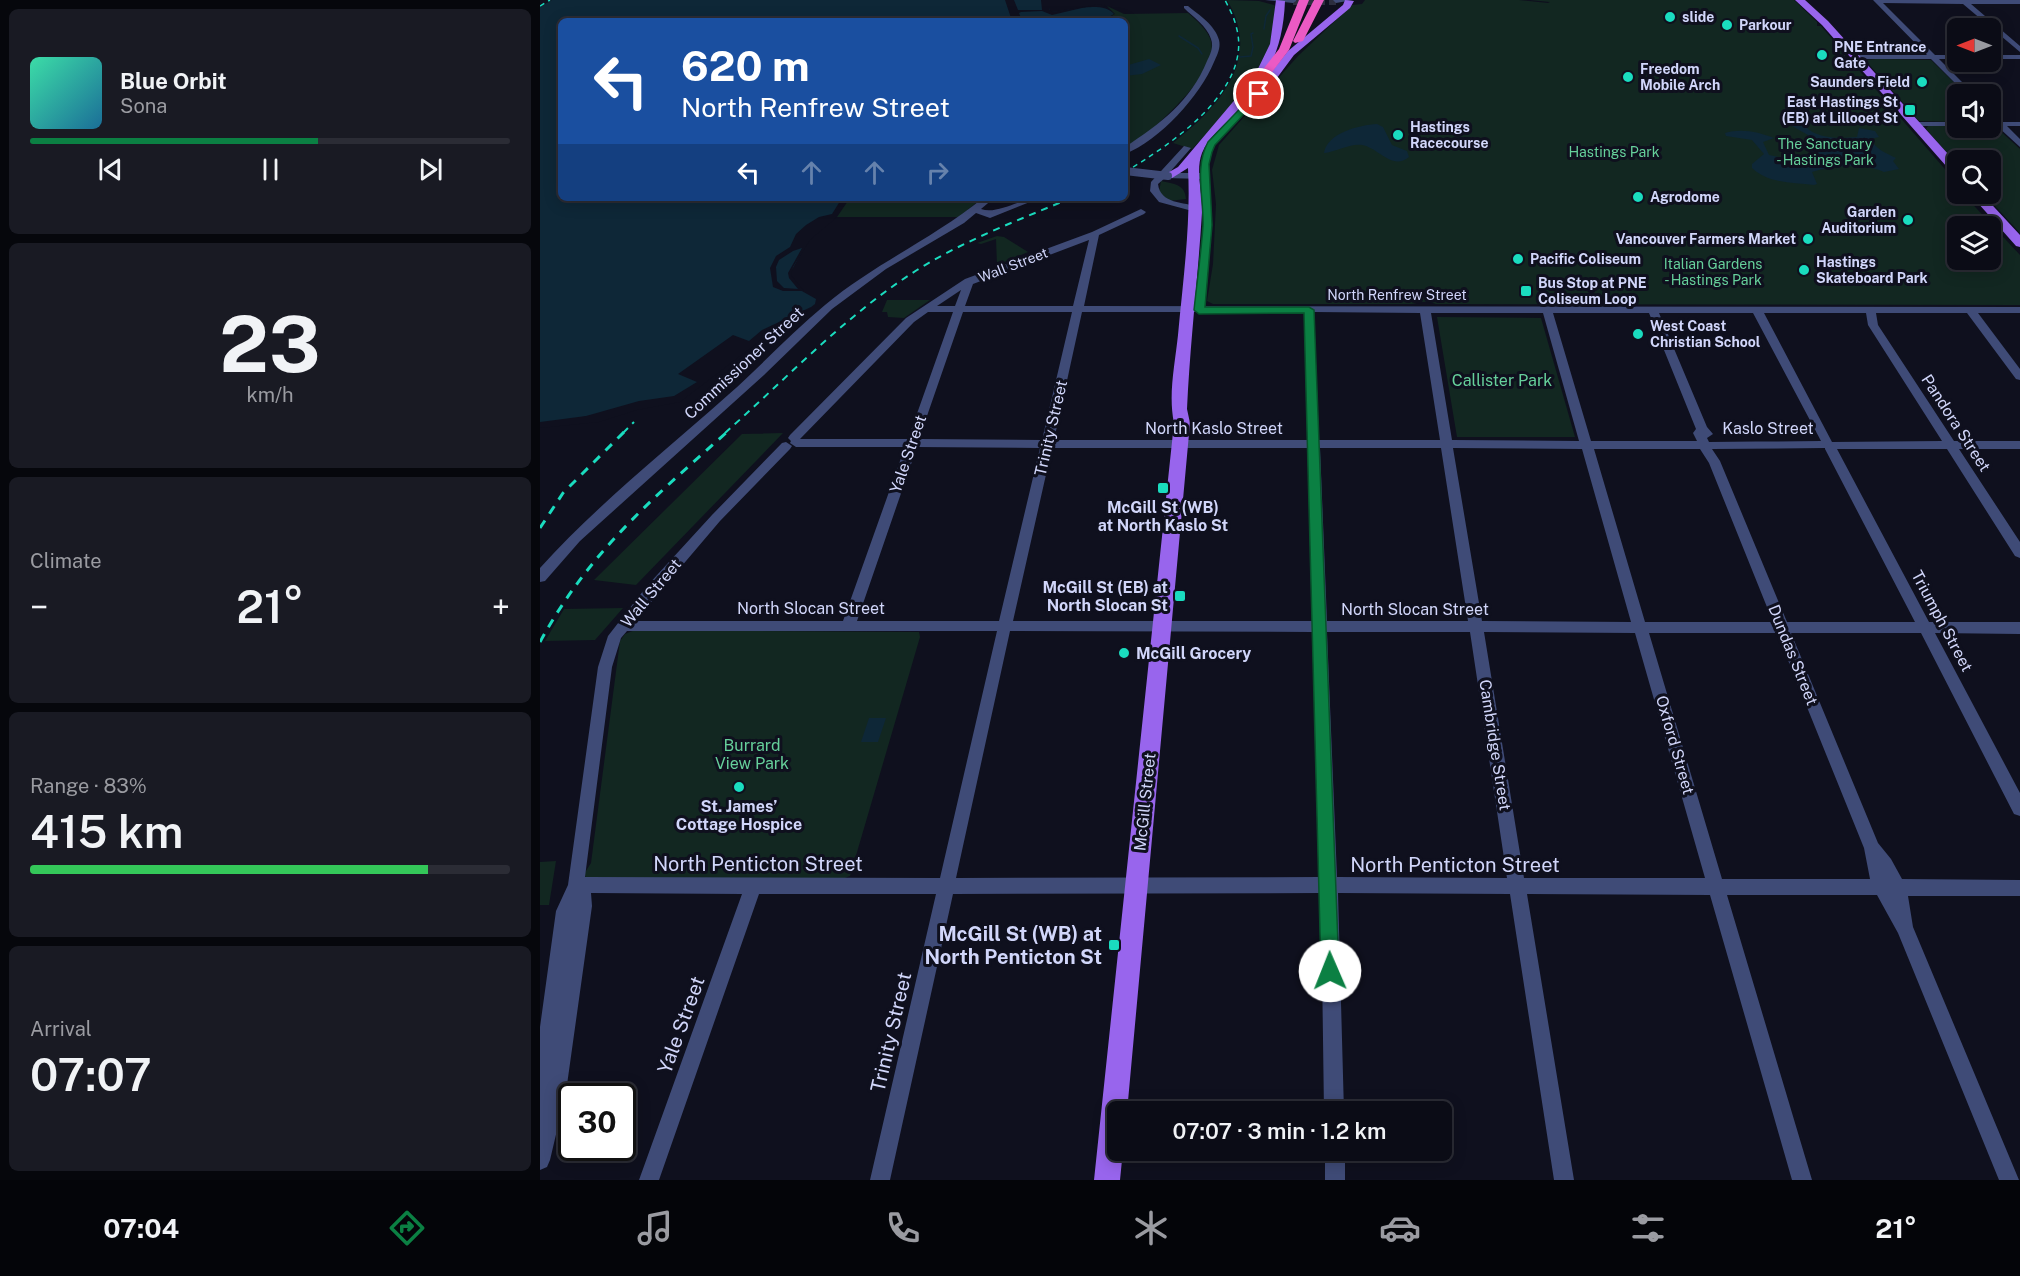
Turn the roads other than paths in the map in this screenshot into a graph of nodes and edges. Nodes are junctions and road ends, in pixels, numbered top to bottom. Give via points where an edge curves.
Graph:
1 (1268, 0) edge
2 (1304, 0) edge
3 (1319, 0) edge
4 (1329, 0) edge
5 (1350, 0) edge
6 (1800, 0) edge
7 (1280, 1) edge
8 (1295, 1) edge
9 (1336, 1) edge
10 (1877, 1) edge
11 (1964, 1) edge
12 (2020, 2) edge
13 (1811, 5) edge
14 (1186, 7) dead end
15 (1310, 19) junction
16 (1289, 41) junction
17 (2020, 50) edge
18 (1291, 53) junction
19 (1855, 57) junction
20 (1933, 57) junction
21 (1947, 57) edge
22 (2001, 57) edge
23 (2020, 57) edge
24 (1258, 83) junction
25 (1960, 84) edge
26 (1915, 124) junction
27 (1947, 124) edge
28 (2001, 124) edge
29 (2020, 124) edge
30 (2001, 129) edge
31 (2020, 144) edge
32 (1193, 148) junction
33 (1128, 149) edge
34 (1947, 160) edge
35 (1128, 171) edge
36 (1168, 177) junction
37 (1197, 189) junction
38 (1027, 201) edge
39 (982, 204) edge
40 (1985, 204) edge
41 (1141, 212) dead end
42 (994, 213) junction
43 (961, 221) junction
44 (1095, 234) junction
45 (2020, 243) edge
46 (969, 281) junction
47 (924, 309) junction
48 (959, 310) junction
49 (1078, 310) junction
50 (1193, 310) junction
51 (1309, 310) junction
52 (1425, 310) junction
53 (1547, 310) junction
54 (1653, 310) junction
55 (1757, 310) junction
56 (1872, 310) junction
57 (1970, 310) junction
58 (2020, 310) edge
59 (2020, 377) edge
60 (792, 442) junction
61 (911, 443) junction
62 (1048, 443) junction
63 (1180, 444) junction
64 (1447, 444) junction
65 (1313, 445) junction
66 (1586, 445) junction
67 (1708, 445) junction
68 (1829, 445) junction
69 (1951, 445) junction
70 (2020, 445) edge
71 (2020, 553) edge
72 (540, 577) edge
73 (622, 626) junction
74 (848, 626) junction
75 (1005, 626) junction
76 (1162, 626) junction
77 (1320, 626) junction
78 (1476, 627) junction
79 (1640, 627) junction
80 (1783, 628) junction
81 (1926, 628) junction
82 (2020, 628) edge
83 (2020, 809) edge
84 (1137, 884) junction
85 (576, 885) junction
86 (754, 885) junction
87 (947, 886) junction
88 (1329, 886) junction
89 (1517, 886) junction
90 (1889, 887) junction
91 (1717, 888) junction
92 (2020, 888) edge
93 (1334, 1101) edge
94 (541, 1151) edge
95 (1335, 1161) edge
96 (649, 1180) edge
97 (880, 1180) edge
98 (1107, 1180) edge
99 (1335, 1180) edge
100 (1564, 1180) edge
101 (1802, 1180) edge
102 (2009, 1180) edge

1 - 7 street
2 - 16 highway
3 - 15 highway
4 - 15 highway
5 - 9 street
5 - 18 main road, McGill Street
6 - 13 main road
7 - 8 street
7 - 24 main road via 1273,53
8 - 16 highway
10 - 11 street
10 - 20 street
11 - 12 street
11 - 17 street
13 - 19 main road
14 - 33 street via 1215,39 1209,67 1180,109
15 - 18 highway
16 - 24 highway
18 - 37 main road, McGill Street via 1259,94 1211,144
19 - 20 street
19 - 26 main road
20 - 21 street
20 - 25 street
22 - 23 street
24 - 32 main road
26 - 27 street
26 - 34 main road
28 - 29 street
30 - 31 street
32 - 36 main road via 1182,169
32 - 37 main road, McGill Street
32 - 37 street via 1153,188 1162,202 1178,204
35 - 36 street, bridge
36 - 37 main road
37 - 50 main road, McGill Street
37 - 50 main road, McGill Street via 1207,225
38 - 42 street
39 - 42 street
39 - 43 street, Commissioner Street
40 - 45 main road
41 - 44 street, Wall Street
42 - 43 street
43 - 72 street, Commissioner Street via 883,267 828,307 752,381 575,538
44 - 46 street, Wall Street
44 - 49 street, Trinity Street
46 - 47 street, Wall Street
46 - 48 street, Yale Street
47 - 48 street, North Renfrew Street
47 - 60 street, Wall Street
48 - 49 street, North Renfrew Street
48 - 61 street, Yale Street
49 - 50 street, North Renfrew Street
49 - 62 street, Trinity Street
50 - 51 street, North Renfrew Street
50 - 63 main road, McGill Street via 1188,409
51 - 52 street, North Renfrew Street
51 - 65 street
52 - 53 street, North Renfrew Street
52 - 64 street, Cambridge Street
53 - 54 street, North Renfrew Street
53 - 66 street, Oxford Street
54 - 55 street, North Renfrew Street
54 - 67 street via 1702,429 1699,433
55 - 56 street, North Renfrew Street
55 - 68 street, Triumph Street
56 - 57 street, North Renfrew Street
56 - 69 street, Pandora Street via 1873,325
57 - 58 street, North Renfrew Street
57 - 59 street
60 - 61 street, North Kaslo Street
60 - 73 street, Wall Street via 716,518
61 - 62 street, North Kaslo Street
61 - 74 street, Yale Street
62 - 63 street, North Kaslo Street
62 - 75 street, Trinity Street
63 - 65 street, North Kaslo Street
63 - 76 main road, McGill Street
64 - 65 street, North Kaslo Street
64 - 66 street, North Kaslo Street
64 - 78 street, Cambridge Street
65 - 77 street
66 - 67 street, North Kaslo Street
66 - 79 street, Oxford Street
67 - 68 street, Kaslo Street
67 - 80 street, Dundas Street
68 - 69 street, Kaslo Street
68 - 81 street, Triumph Street
69 - 70 street, Kaslo Street
69 - 71 street, Pandora Street
73 - 74 street, North Slocan Street
73 - 85 street, Wall Street via 605,668
74 - 75 street, North Slocan Street
75 - 76 street, North Slocan Street
75 - 87 street, Trinity Street
76 - 77 street, North Slocan Street
76 - 84 main road, McGill Street
77 - 78 street, North Slocan Street
77 - 88 street
78 - 79 street, North Slocan Street
78 - 89 street, Cambridge Street
79 - 80 street, North Slocan Street
79 - 91 street, Oxford Street
80 - 81 street, North Slocan Street
80 - 90 street, Dundas Street via 1872,848 1873,860
81 - 82 street, North Slocan Street
81 - 83 street, Triumph Street
84 - 87 street, North Penticton Street
84 - 88 street, North Penticton Street
84 - 98 main road, McGill Street
85 - 86 street, North Penticton Street
85 - 94 street, Wall Street via 582,892 583,906 556,1092
86 - 87 street, North Penticton Street
86 - 96 street, Yale Street
87 - 97 street, Trinity Street
88 - 89 street, North Penticton Street
88 - 93 street
89 - 91 street, North Penticton Street
89 - 100 street, Cambridge Street
90 - 91 street, North Penticton Street
90 - 92 street, North Penticton Street
90 - 102 street, Dundas Street via 1895,915 1905,927
91 - 101 street, Oxford Street
95 - 99 street

